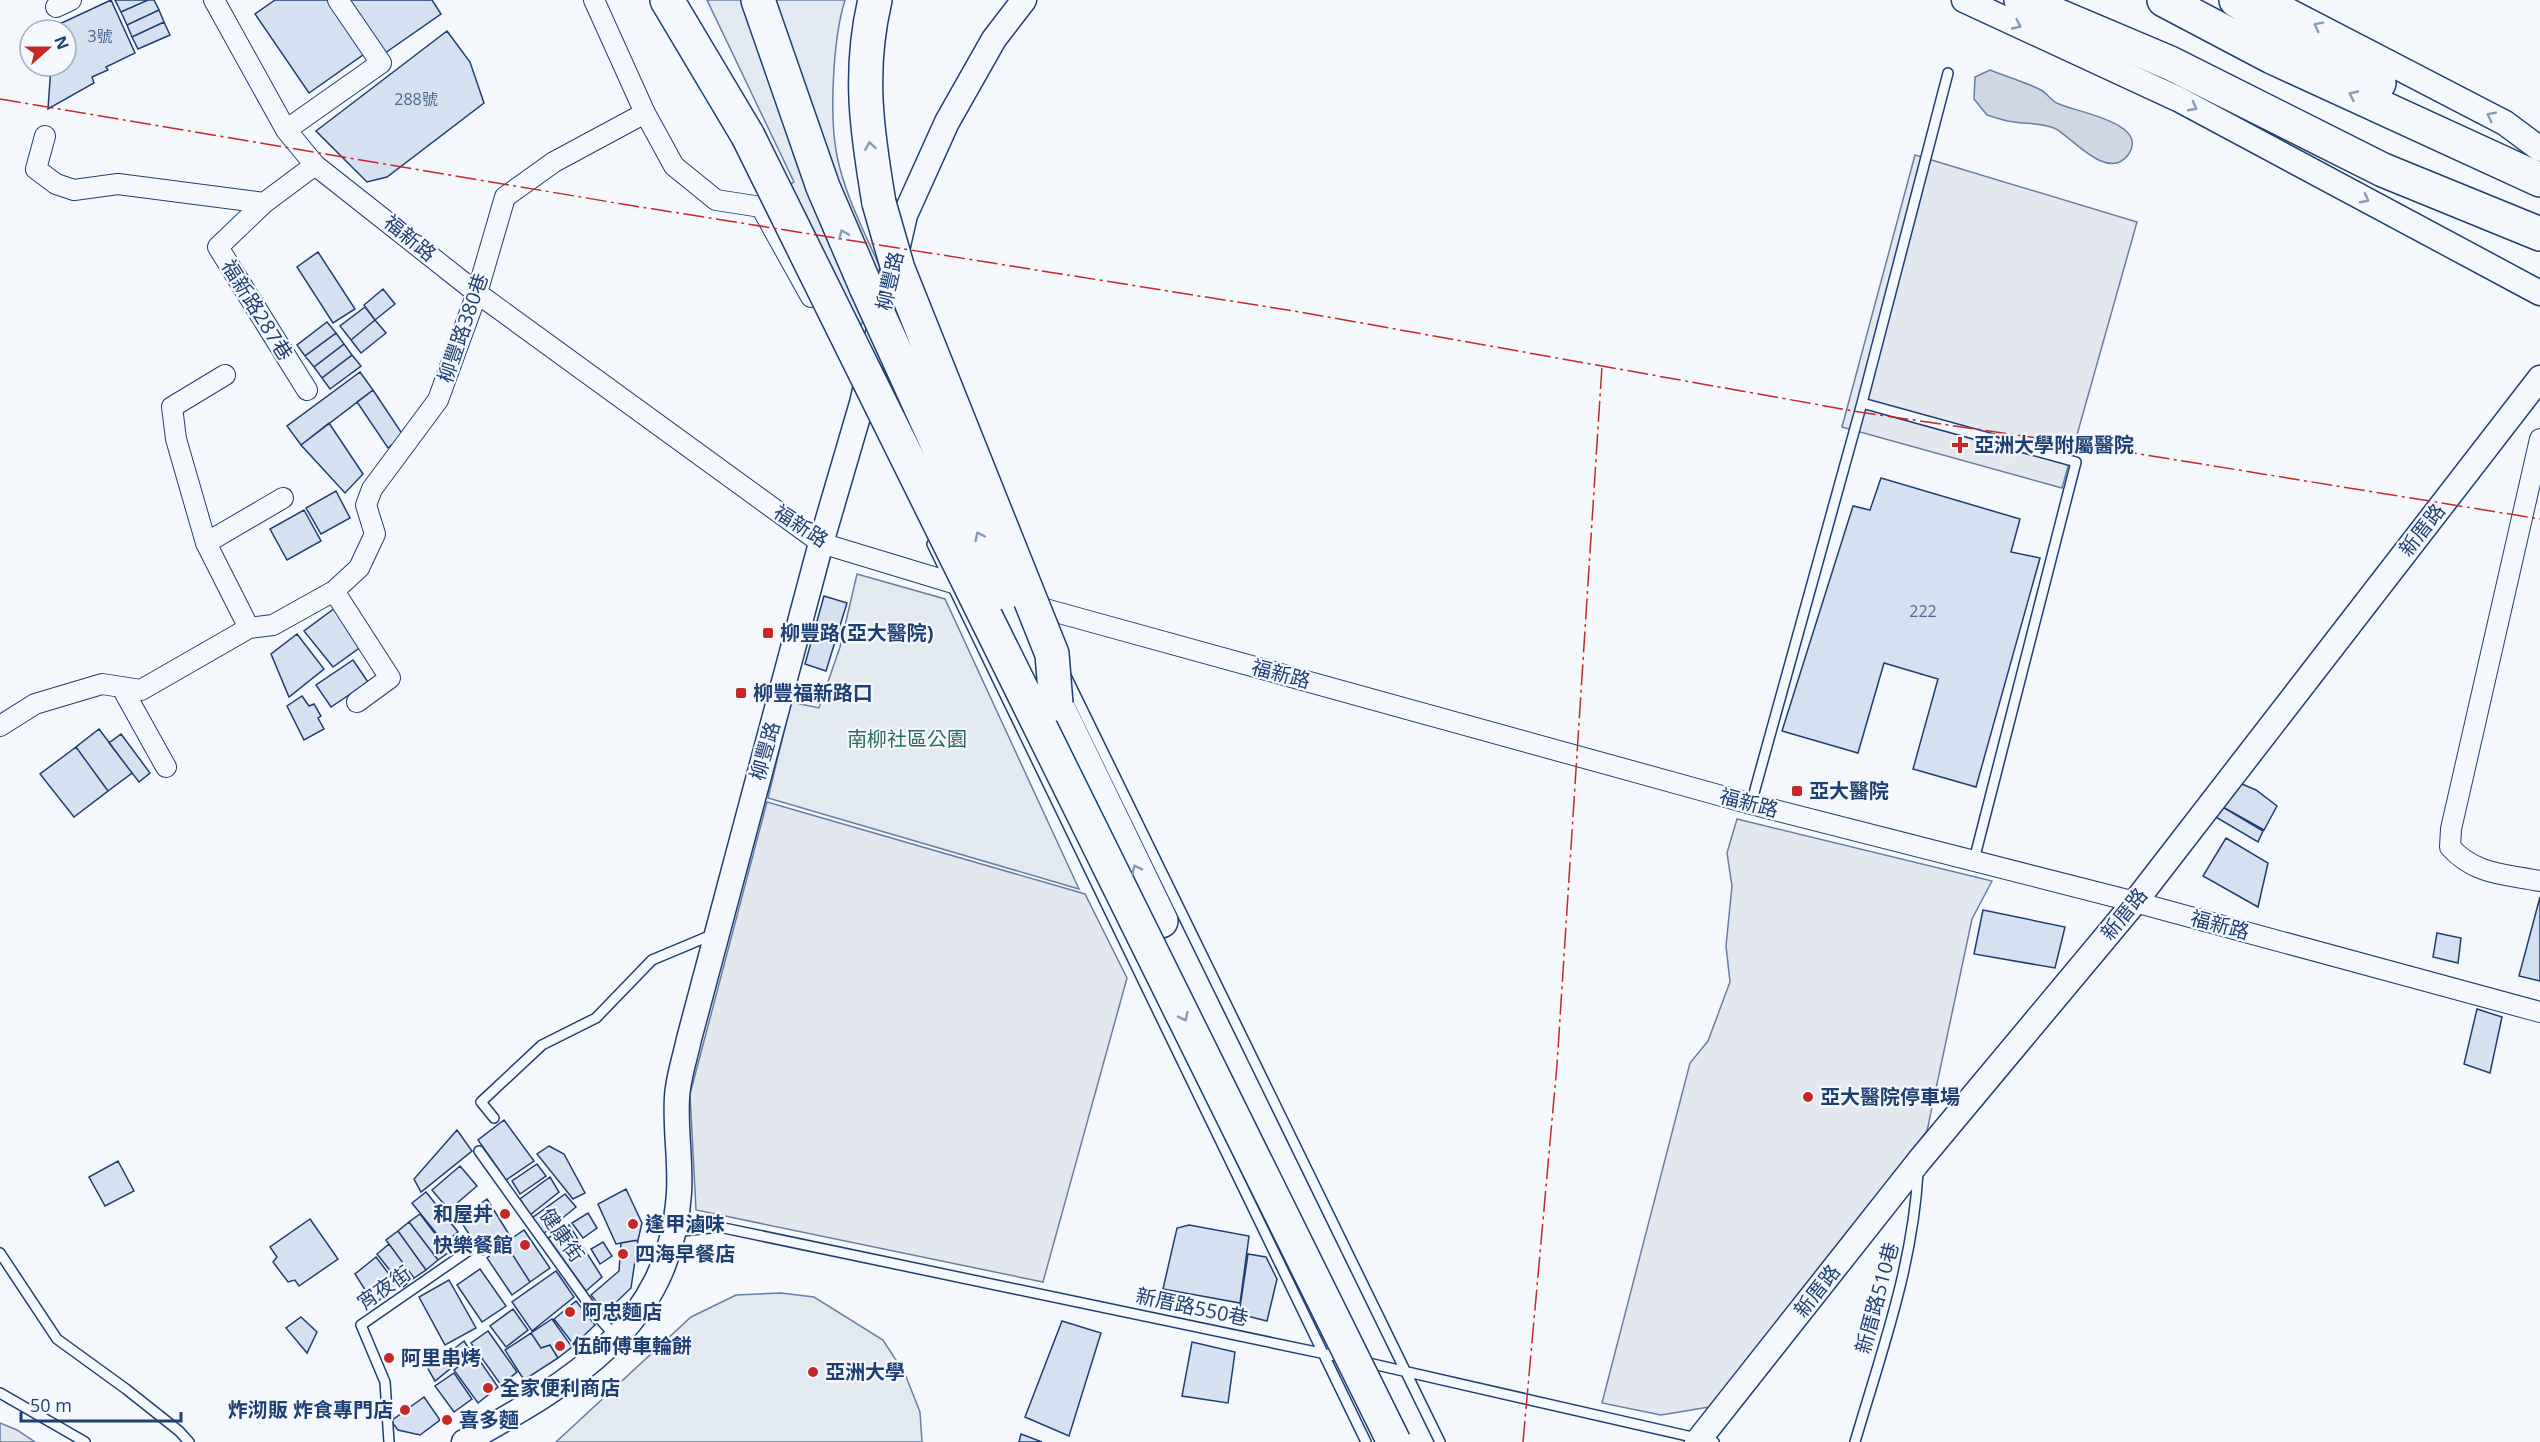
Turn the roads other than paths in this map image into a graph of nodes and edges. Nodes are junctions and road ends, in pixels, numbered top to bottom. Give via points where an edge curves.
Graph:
1 (214, 0) edge
2 (338, 0) edge
3 (594, 0) edge
4 (667, 0) edge
5 (686, 0) edge
6 (758, 0) edge
7 (779, 0) edge
8 (875, 0) edge
9 (1024, 0) edge
10 (1964, 0) edge
11 (2021, 0) edge
12 (2066, 0) edge
13 (2164, 0) edge
14 (2236, 0) edge
15 (2268, 0) edge
16 (1948, 73) dead end
17 (798, 110) junction
18 (645, 113) junction
19 (286, 130) junction
20 (45, 136) dead end
21 (748, 136) junction
22 (2540, 149) edge
23 (315, 165) junction
24 (2540, 172) edge
25 (2540, 180) edge
26 (264, 203) junction
27 (2540, 233) edge
28 (893, 269) junction
29 (477, 293) junction
30 (2540, 293) edge
31 (225, 375) dead end
32 (2540, 378) edge
33 (307, 390) dead end
34 (866, 400) junction
35 (1862, 403) junction
36 (2540, 439) edge
37 (283, 498) dead end
38 (926, 531) dead end
39 (206, 543) junction
40 (821, 543) junction
41 (950, 583) junction
42 (334, 591) junction
43 (1031, 605) junction
44 (249, 628) junction
45 (122, 688) junction
46 (357, 702) dead end
47 (1056, 704) junction
48 (0, 726) edge
49 (166, 766) dead end
50 (1751, 804) junction
51 (1974, 860) junction
52 (2540, 880) edge
53 (2135, 902) junction
54 (714, 934) junction
55 (2540, 1012) edge
56 (494, 1118) dead end
57 (479, 1151) dead end
58 (1918, 1161) junction
59 (674, 1232) junction
60 (468, 1251) dead end
61 (0, 1253) edge
62 (618, 1338) junction
63 (1324, 1354) junction
64 (1407, 1372) junction
65 (0, 1393) edge
66 (1704, 1441) edge
67 (85, 1442) edge
68 (189, 1442) edge
69 (389, 1442) edge
70 (464, 1442) edge
71 (1365, 1442) edge
72 (1394, 1442) edge
73 (1415, 1442) edge
74 (1440, 1442) edge
75 (1856, 1442) edge

1 - 19 street, 福新路
2 - 19 street via 381,63
3 - 18 street
4 - 21 highway
5 - 21 highway
6 - 17 highway
7 - 17 highway
47 -> 8 highway, bridge via 1052,654 898,269 879,203 868,134 864,66
9 - 28 street, 柳豐路 via 994,39 947,122 906,215
10 -> 30 street via 2180,100
11 - 27 highway via 2170,63 2383,170
12 - 27 highway via 2378,159
25 -> 13 highway via 2272,57
14 - 24 highway via 2347,67 2515,149
22 -> 15 street via 2505,123
16 - 35 lane
47 -> 17 highway, bridge via 866,287 823,187
18 - 29 street, 柳豐路380巷 via 554,162 505,196
18 - 34 street via 674,166 716,200 761,207
19 - 23 street, 福新路
20 - 26 street via 36,169 56,184 74,190 118,184
21 -> 72 highway, bridge
23 - 26 street, 福新路287巷
23 - 29 street, 福新路
26 - 33 street, 福新路287巷 via 218,247
28 - 34 street, 柳豐路
28 - 43 lane
29 - 40 street, 福新路
29 - 42 street, 柳豐路380巷 via 438,400 372,489 366,505 375,534 359,568
31 - 39 street via 172,407 176,439
32 - 53 street, 新厝路
34 - 40 street, 柳豐路
35 - 50 lane
35 - 51 lane via 2076,462
36 - 52 street via 2451,829 2450,848 2463,862 2485,870
37 - 39 street
38 - 41 lane
39 - 44 street
40 - 41 street, 福新路
40 - 54 street, 柳豐路
41 - 43 street, 福新路
41 - 63 lane
42 - 44 street, 柳豐路380巷 via 273,625
42 - 46 street via 390,678
43 - 50 street, 福新路
43 - 64 lane
44 - 45 street, 柳豐路380巷 via 141,690
45 - 48 street, 柳豐路380巷 via 102,684 35,704
45 - 49 street
73 -> 47 highway
50 - 51 street, 福新路
51 - 53 street, 福新路
53 - 55 street, 福新路
53 - 58 street, 新厝路
54 - 56 lane via 652,960 596,1018 527,1057 481,1102
54 - 59 street, 柳豐路 via 677,1095 679,1192
57 - 62 lane, 健康街 via 597,1317
58 - 66 street, 新厝路
58 - 75 lane, 新厝路510巷 via 1916,1208 1905,1276
59 - 62 street, 柳豐路 via 648,1299
59 - 63 lane, 新厝路550巷 via 719,1227
60 - 69 lane, 宵夜街 via 361,1325 385,1382
61 - 68 lane via 57,1339 180,1431
62 - 70 street, 柳豐路 via 543,1398
63 - 64 lane, 新厝路550巷
63 - 71 lane
64 - 66 lane, 新厝路550巷
64 - 74 lane
65 - 67 lane

